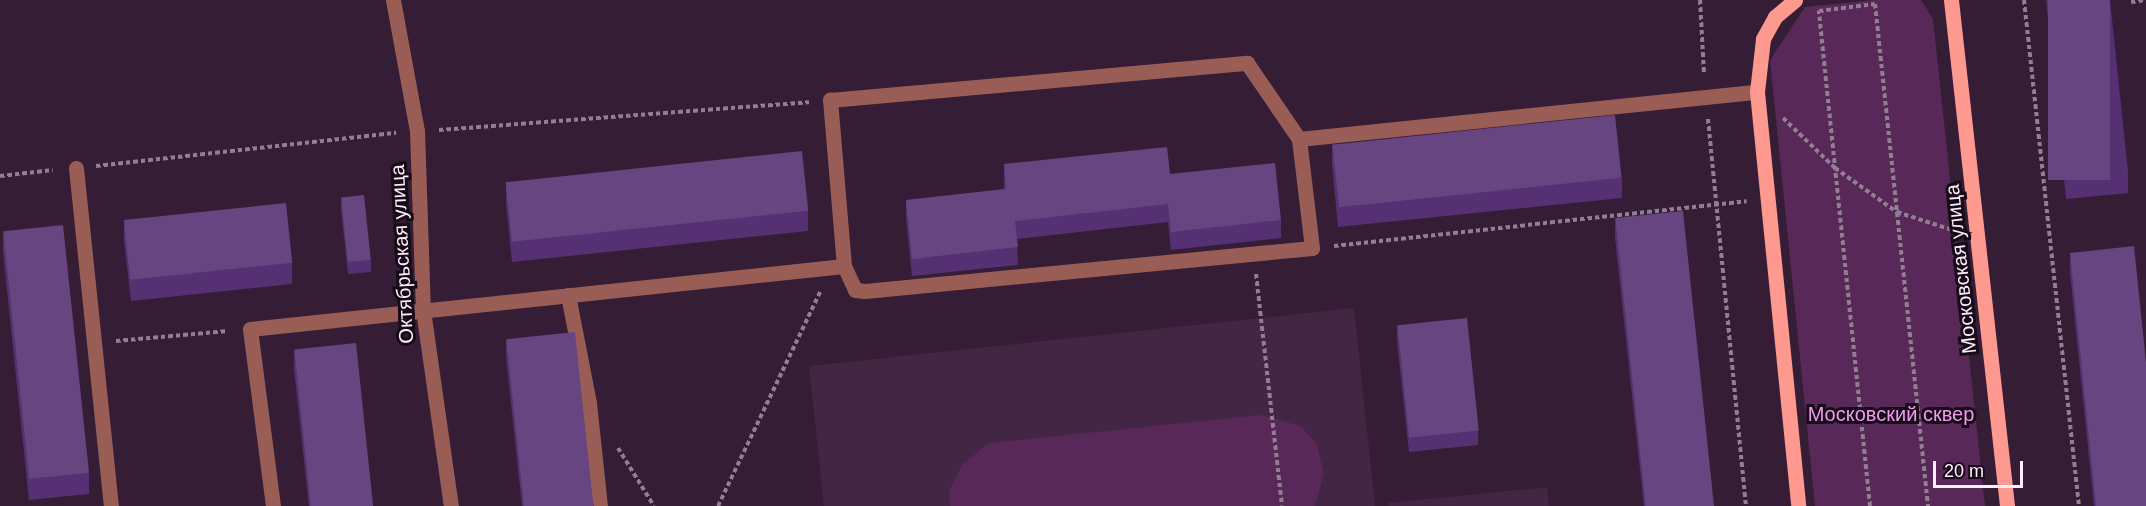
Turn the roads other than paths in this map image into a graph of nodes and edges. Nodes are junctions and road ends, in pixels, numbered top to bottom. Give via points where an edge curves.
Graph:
1 (393, 0) edge
2 (1795, 0) edge
3 (1946, 0) edge
4 (1951, 0) edge
5 (1954, 27) junction
6 (1757, 92) junction
7 (1299, 138) junction
8 (76, 168) dead end
9 (837, 267) junction
10 (568, 295) junction
11 (423, 310) junction
12 (111, 506) edge
13 (273, 506) edge
14 (451, 506) edge
15 (600, 506) edge
16 (1798, 506) edge
17 (2007, 506) edge

1 - 11 street, Октябрьская улица via 417,132
2 - 6 main road via 1775,17 1763,39
3 - 5 main road
4 - 5 main road
5 - 17 main road, Московская улица
6 - 7 street
6 - 16 main road
7 - 9 street via 1312,248 865,291 855,290
7 - 9 street via 1247,63 830,100
8 - 12 street
9 - 10 street
10 - 11 street
10 - 15 street via 589,403
11 - 13 street via 250,329
11 - 14 street, Октябрьская улица

